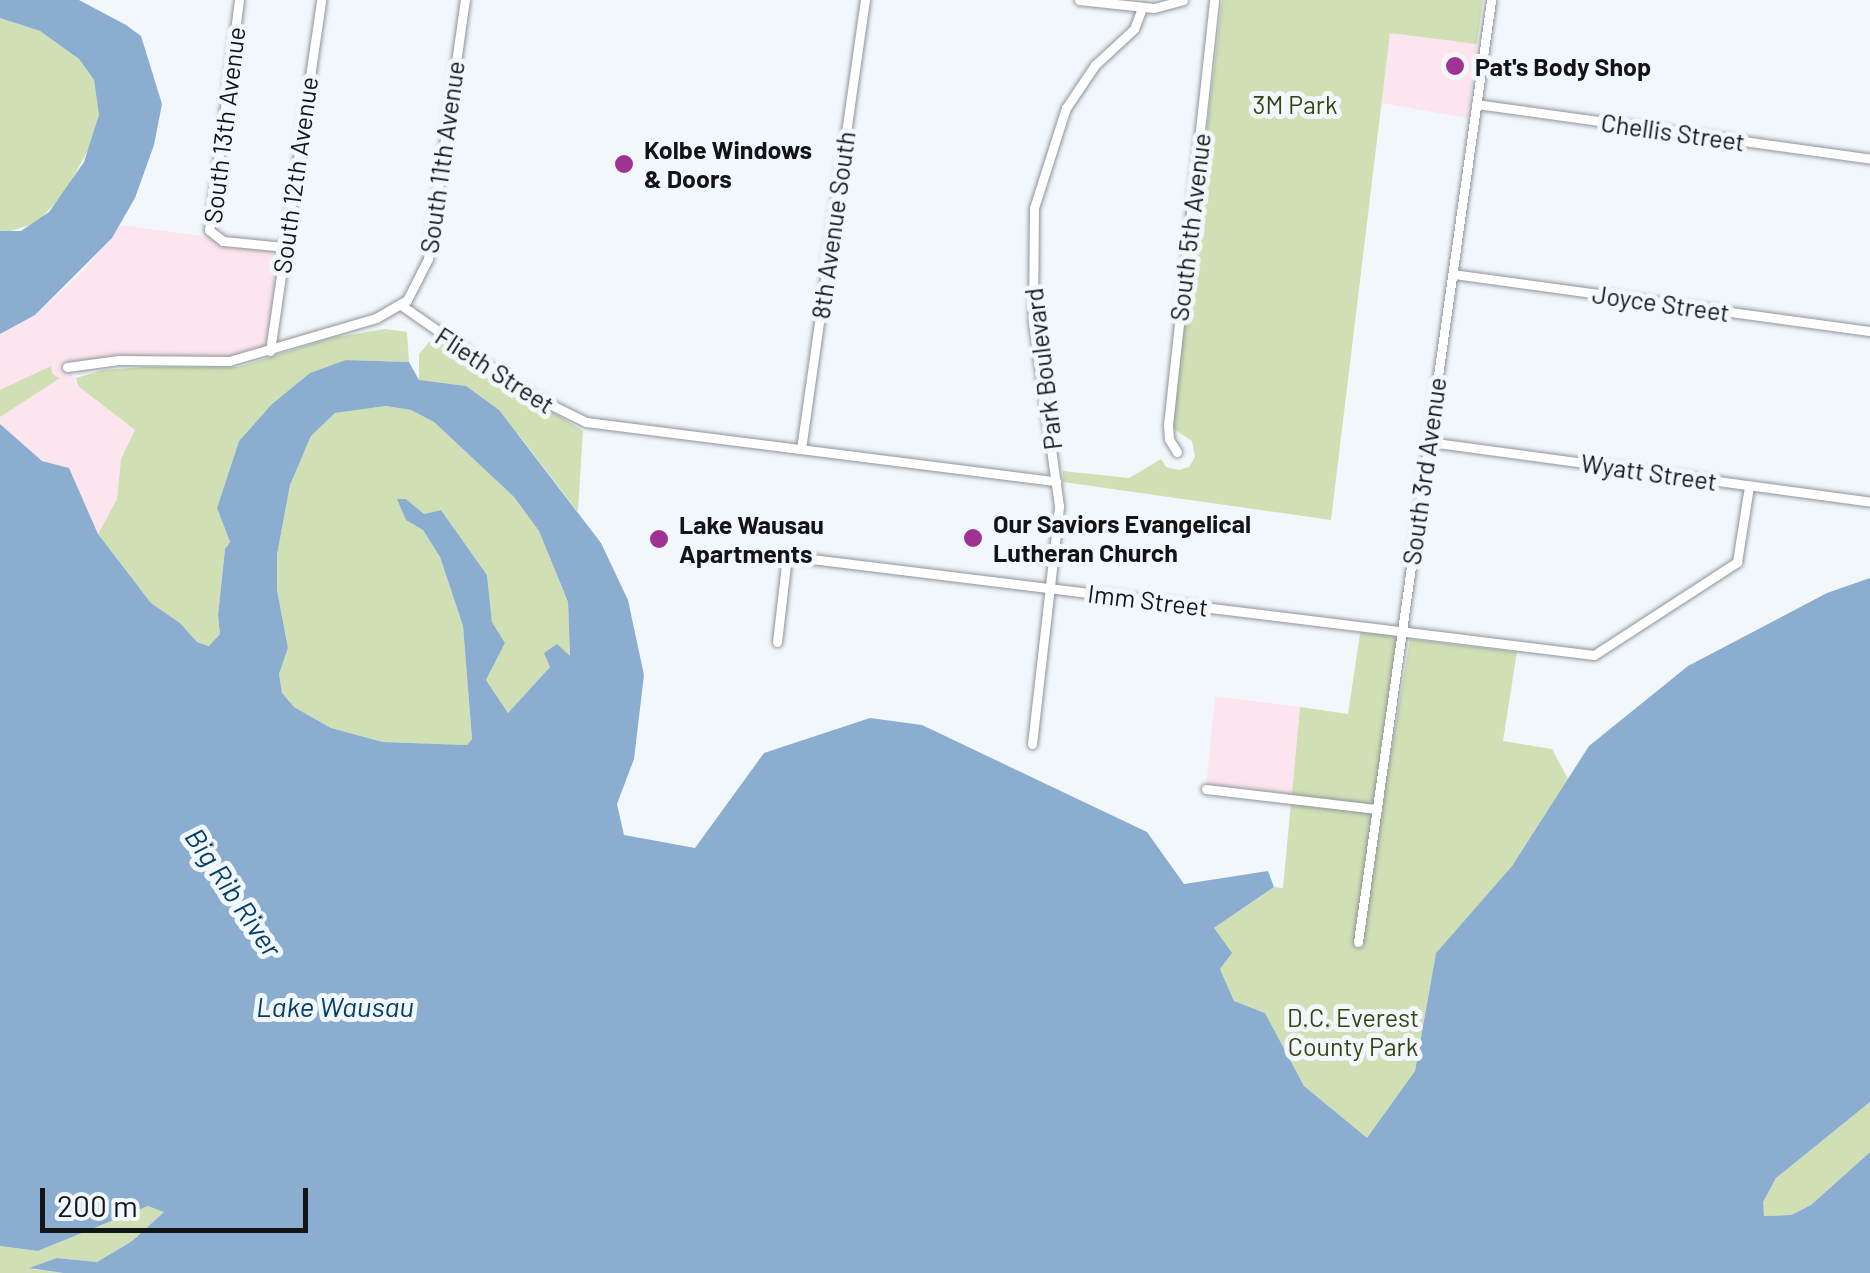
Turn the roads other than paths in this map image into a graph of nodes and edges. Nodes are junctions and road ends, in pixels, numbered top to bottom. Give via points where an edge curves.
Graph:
1 (239, 0) edge
2 (321, 0) edge
3 (465, 0) edge
4 (864, 0) edge
5 (1080, 0) edge
6 (1182, 0) edge
7 (1214, 0) edge
8 (1490, 0) edge
9 (1099, 1) edge
10 (1142, 8) junction
11 (1476, 104) junction
12 (1870, 159) edge
13 (284, 247) junction
14 (1453, 274) junction
15 (401, 305) junction
16 (1870, 331) edge
17 (270, 351) junction
18 (67, 367) dead end
19 (1428, 442) junction
20 (802, 449) junction
21 (1177, 452) dead end
22 (1056, 481) junction
23 (1749, 486) junction
24 (1870, 502) edge
25 (1052, 588) junction
26 (1401, 633) junction
27 (777, 642) dead end
28 (1032, 744) dead end
29 (1206, 789) dead end
30 (1375, 809) junction
31 (1358, 942) dead end

1 - 13 street, South 13th Avenue via 209,230 217,240
2 - 13 street, South 12th Avenue
3 - 15 street, South 11th Avenue via 428,259
4 - 20 street, 8th Avenue South
5 - 9 street
6 - 10 street
7 - 21 street, South 5th Avenue via 1168,425
8 - 11 street, South 3rd Avenue
9 - 10 street
10 - 22 street, Park Boulevard via 1134,29 1095,64 1066,108 1034,208 1033,320
11 - 12 street, Chellis Street
11 - 14 street, South 3rd Avenue
13 - 17 street, South 12th Avenue
14 - 16 street, Joyce Street
14 - 19 street, South 3rd Avenue
15 - 17 street
15 - 20 street, Flieth Street via 563,414
17 - 18 street via 213,363 119,360
19 - 23 street, Wyatt Street
19 - 26 street, South 3rd Avenue
20 - 22 street, Flieth Street
22 - 25 street, Park Boulevard
23 - 24 street, Wyatt Street
23 - 26 street, Imm Street via 1736,562 1594,656
25 - 26 street, Imm Street
25 - 27 street, Imm Street via 787,556
25 - 28 street, Park Boulevard
26 - 30 street, South 3rd Avenue
29 - 30 street
30 - 31 street, South 3rd Avenue

